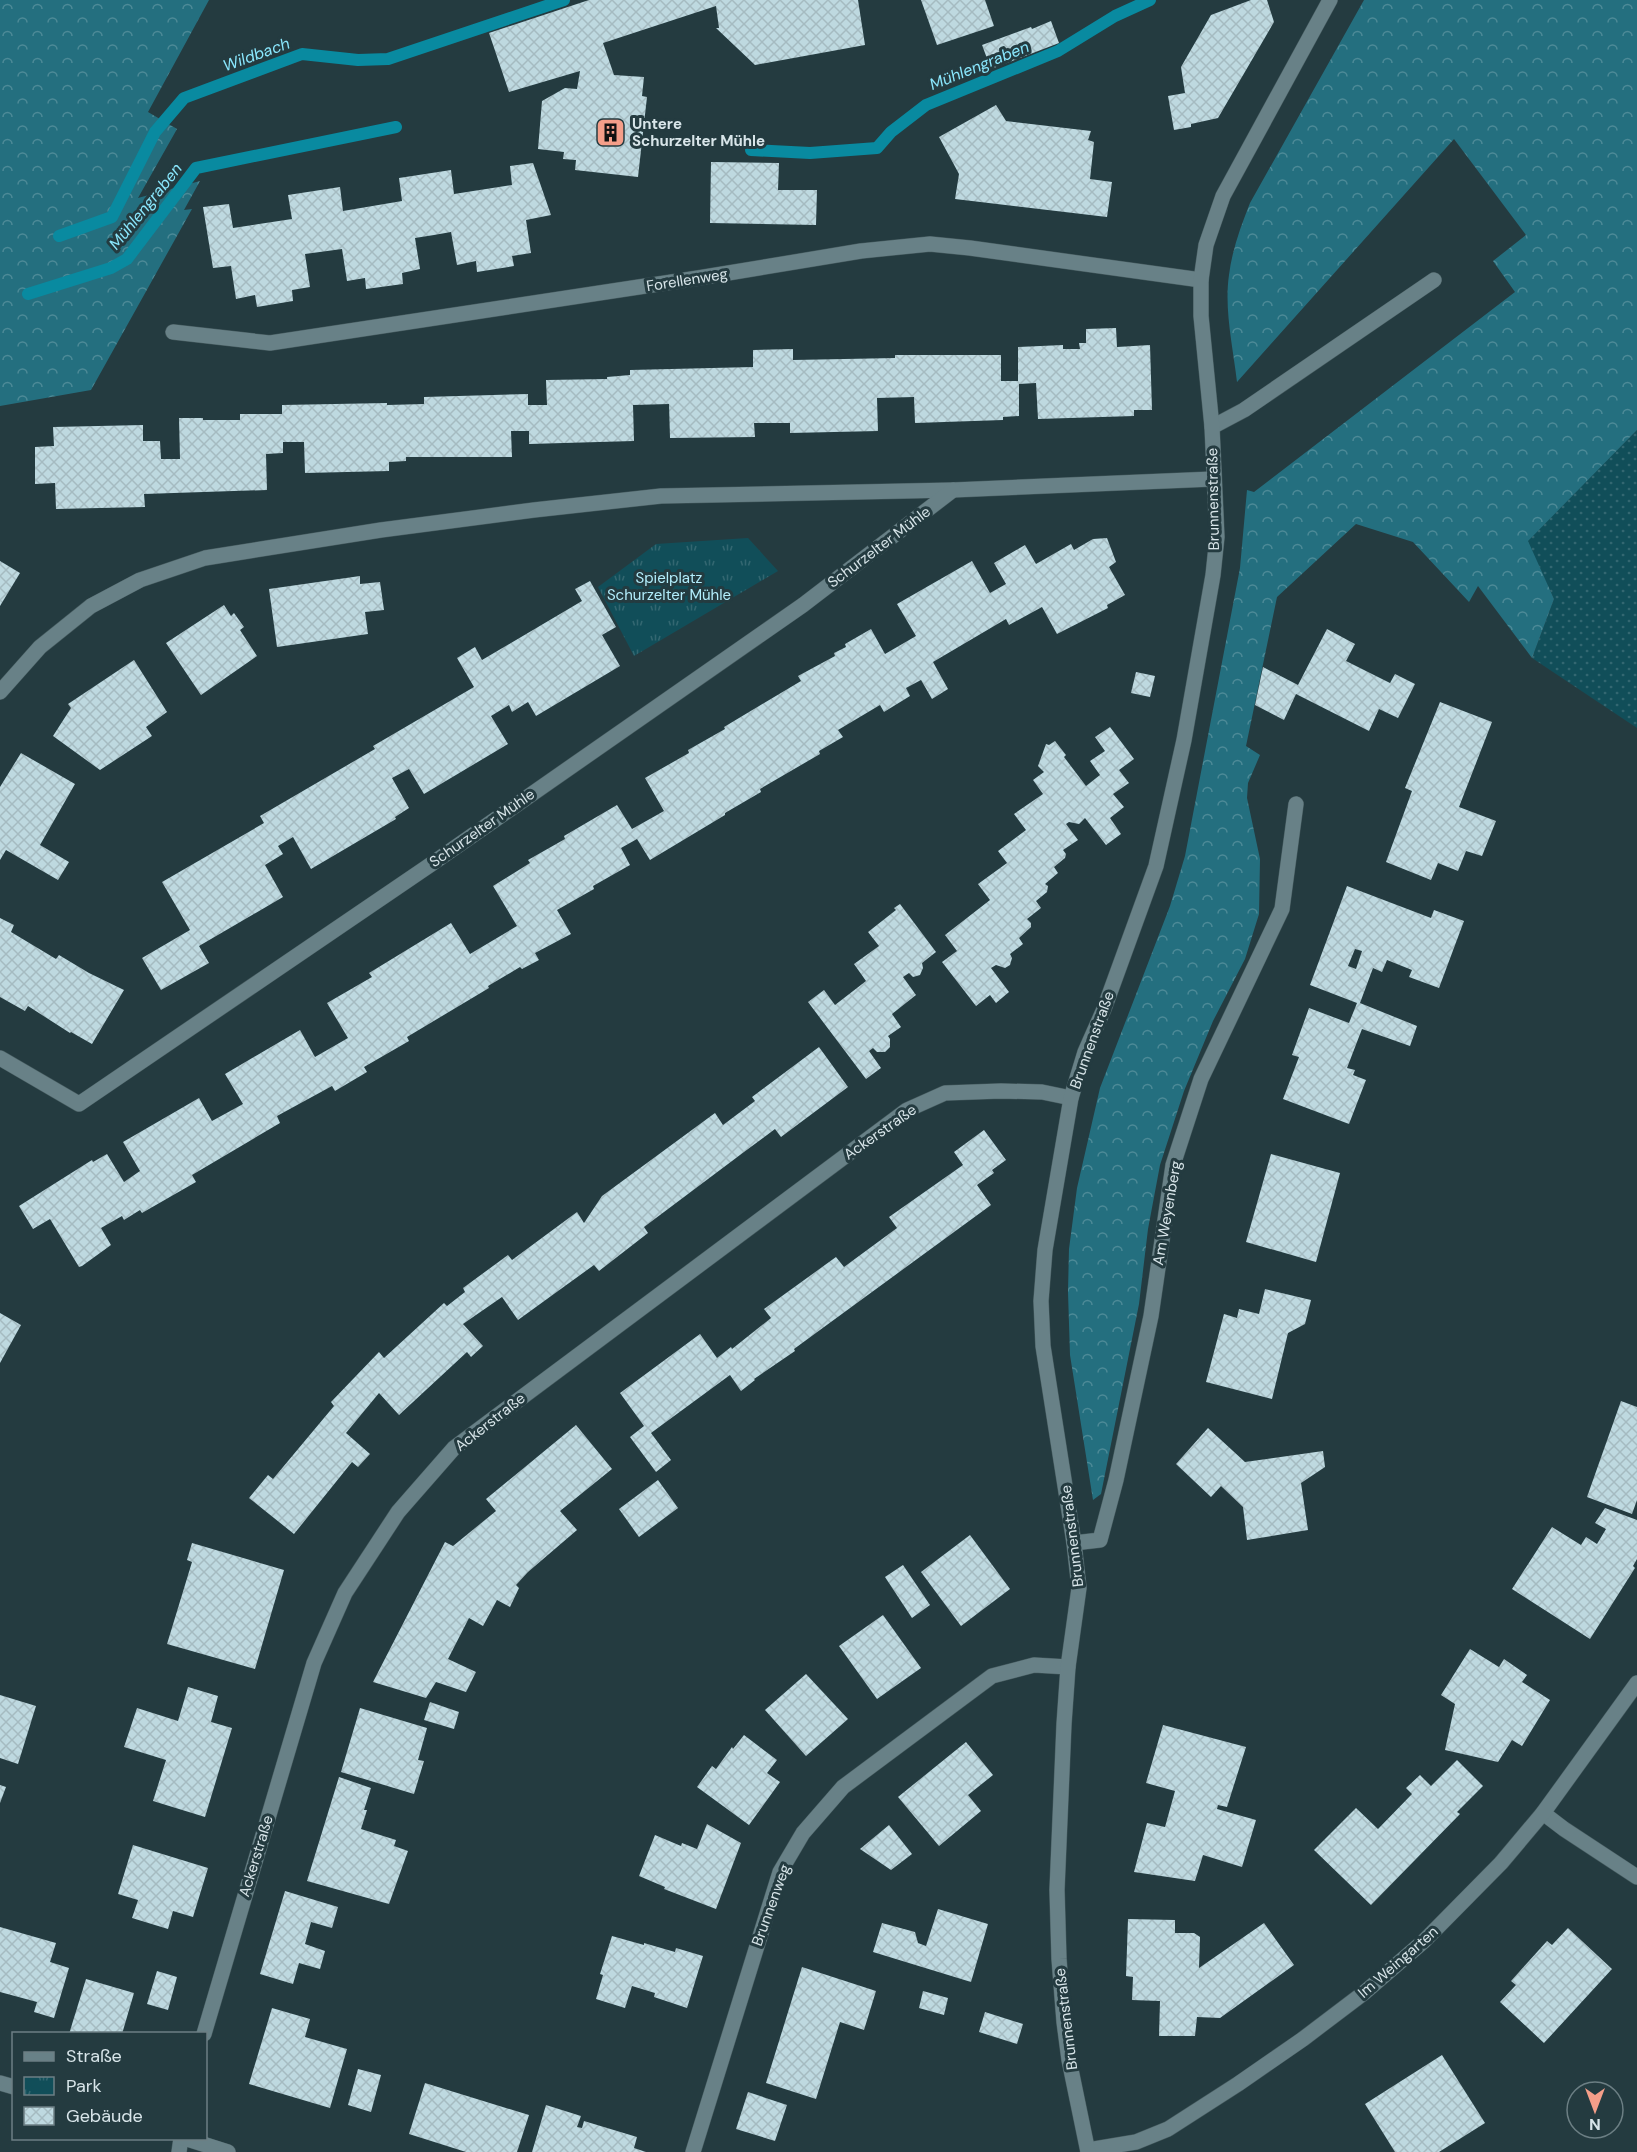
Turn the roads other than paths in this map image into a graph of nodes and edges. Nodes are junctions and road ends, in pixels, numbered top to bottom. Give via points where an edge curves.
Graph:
1 (1330, 0) edge
2 (1200, 280) junction
3 (1434, 280) dead end
4 (173, 332) dead end
5 (1212, 427) junction
6 (1213, 479) junction
7 (953, 490) junction
8 (0, 692) edge
9 (1296, 804) dead end
10 (0, 1058) edge
11 (1071, 1098) junction
12 (1074, 1543) junction
13 (1068, 1667) junction
14 (1637, 1683) edge
15 (1544, 1813) junction
16 (1637, 1877) edge
17 (205, 2032) edge
18 (186, 2140) edge
19 (1088, 2151) edge
20 (228, 2152) edge
21 (693, 2152) edge

1 - 2 street, Brunnenstraße via 1223,196 1206,245
2 - 4 street, Forellenweg via 930,244 861,251 270,343
2 - 5 street, Brunnenstraße
3 - 5 street via 1244,410
5 - 6 street, Brunnenstraße
6 - 7 street, Schurzelter Mühle
6 - 11 street, Brunnenstraße via 1213,575 1184,740 1156,866
7 - 8 street, Schurzelter Mühle via 661,496 381,530 205,558 140,580 91,606 40,647
7 - 10 street, Schurzelter Mühle via 803,605 79,1104
9 - 12 street, Am Weyenberg via 1282,909 1201,1079 1173,1165 1151,1316 1100,1540
11 - 12 street, Brunnenstraße via 1045,1250 1041,1301 1043,1346
11 - 17 street, Ackerstraße via 1031,1092 945,1093 907,1110 454,1448 398,1512 351,1584 314,1663
12 - 13 street, Brunnenstraße via 1079,1588
13 - 19 street, Brunnenstraße via 1057,1890 1059,1959 1068,2051
13 - 21 street, Brunnenweg via 1034,1665 992,1676 843,1787 803,1833 780,1872
14 - 15 street, Im Weingarten
15 - 16 street
15 - 19 street, Im Weingarten via 1424,1941 1303,2039 1168,2129 1136,2142
18 - 20 street

